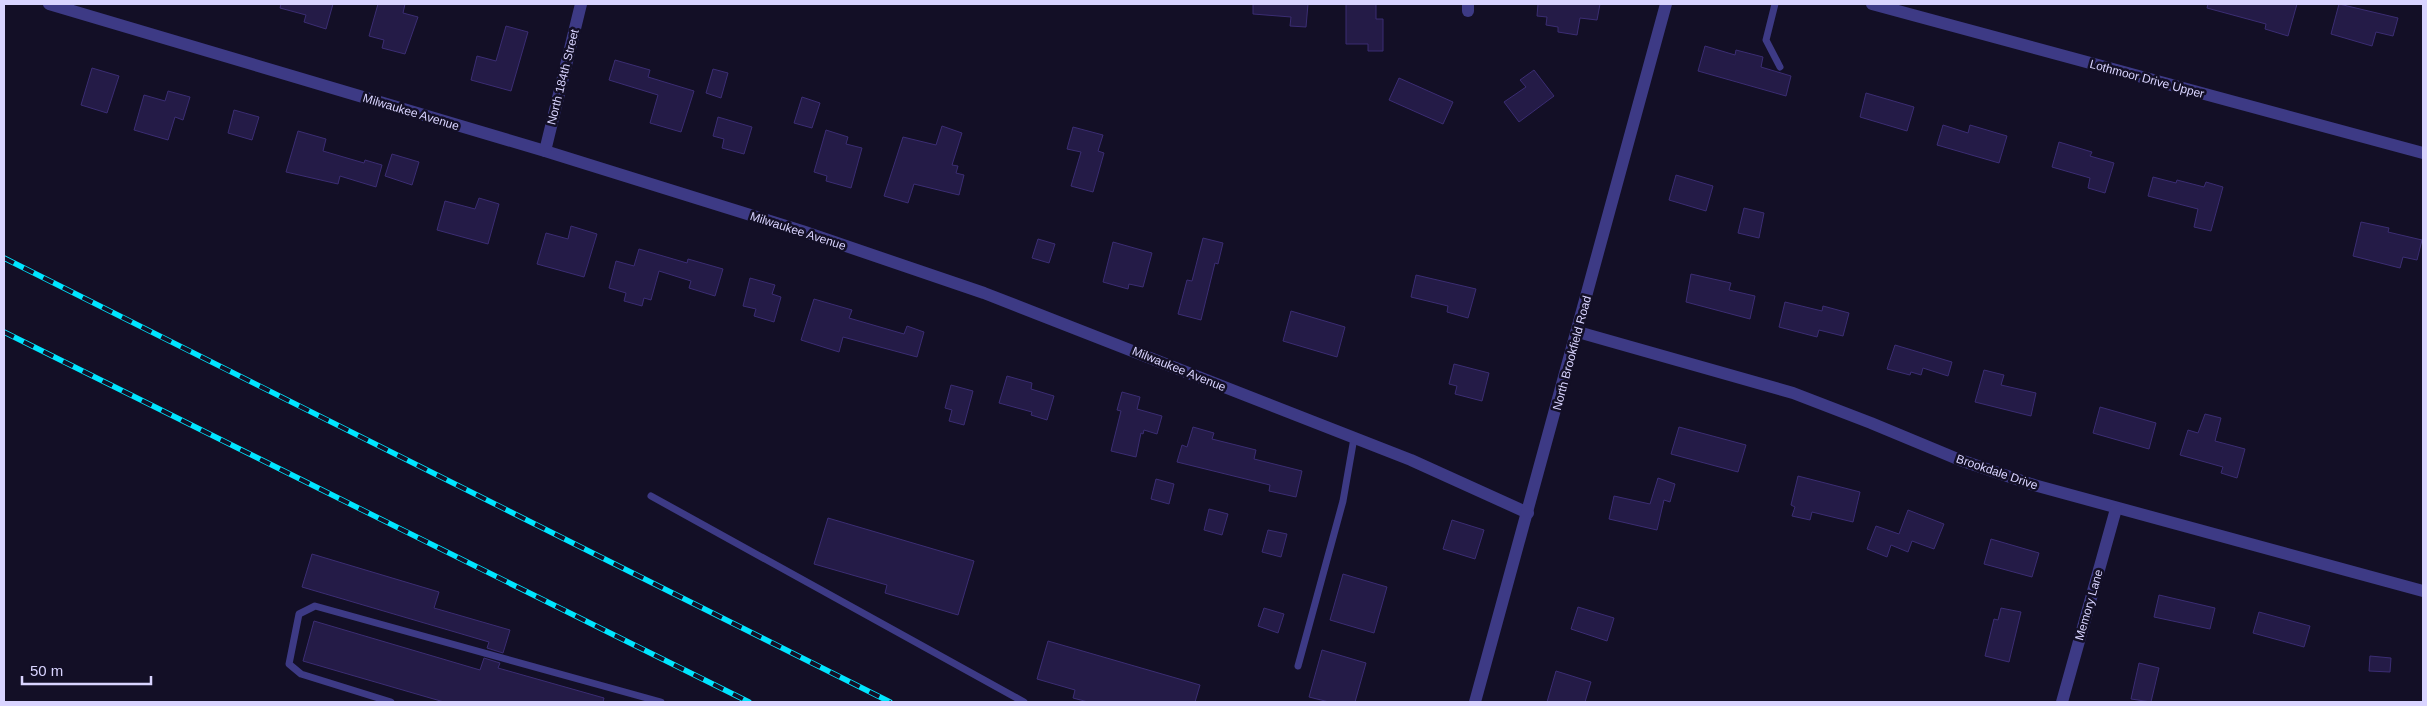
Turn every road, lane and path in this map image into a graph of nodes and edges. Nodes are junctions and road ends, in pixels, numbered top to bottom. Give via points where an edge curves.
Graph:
1 (49, 4) edge
2 (581, 4) edge
3 (1666, 4) edge
4 (1775, 4) edge
5 (1872, 4) edge
6 (1780, 67) dead end
7 (545, 151) junction
8 (2423, 153) edge
9 (1578, 332) junction
10 (1354, 438) junction
11 (651, 496) dead end
12 (2116, 509) junction
13 (1528, 513) junction
14 (2423, 591) edge
15 (1298, 666) dead end
16 (391, 702) edge
17 (661, 702) edge
18 (1024, 702) edge
19 (1475, 702) edge
20 (2062, 702) edge

1 - 7 street, Milwaukee Avenue
2 - 7 street, North 184th Street
3 - 9 street, North Brookfield Road
4 - 6 lane via 1766,40
5 - 8 street, Lothmoor Drive Upper
7 - 10 street, Milwaukee Avenue via 802,231 984,293
9 - 12 street, Brookdale Drive via 1793,393 1960,460
9 - 13 street, North Brookfield Road
10 - 13 street, Milwaukee Avenue
10 - 15 lane via 1343,502
11 - 18 lane
12 - 14 street, Brookdale Drive
12 - 20 street, Memory Lane
13 - 19 street, North Brookfield Road
16 - 17 lane via 301,674 288,664 299,614 315,606

